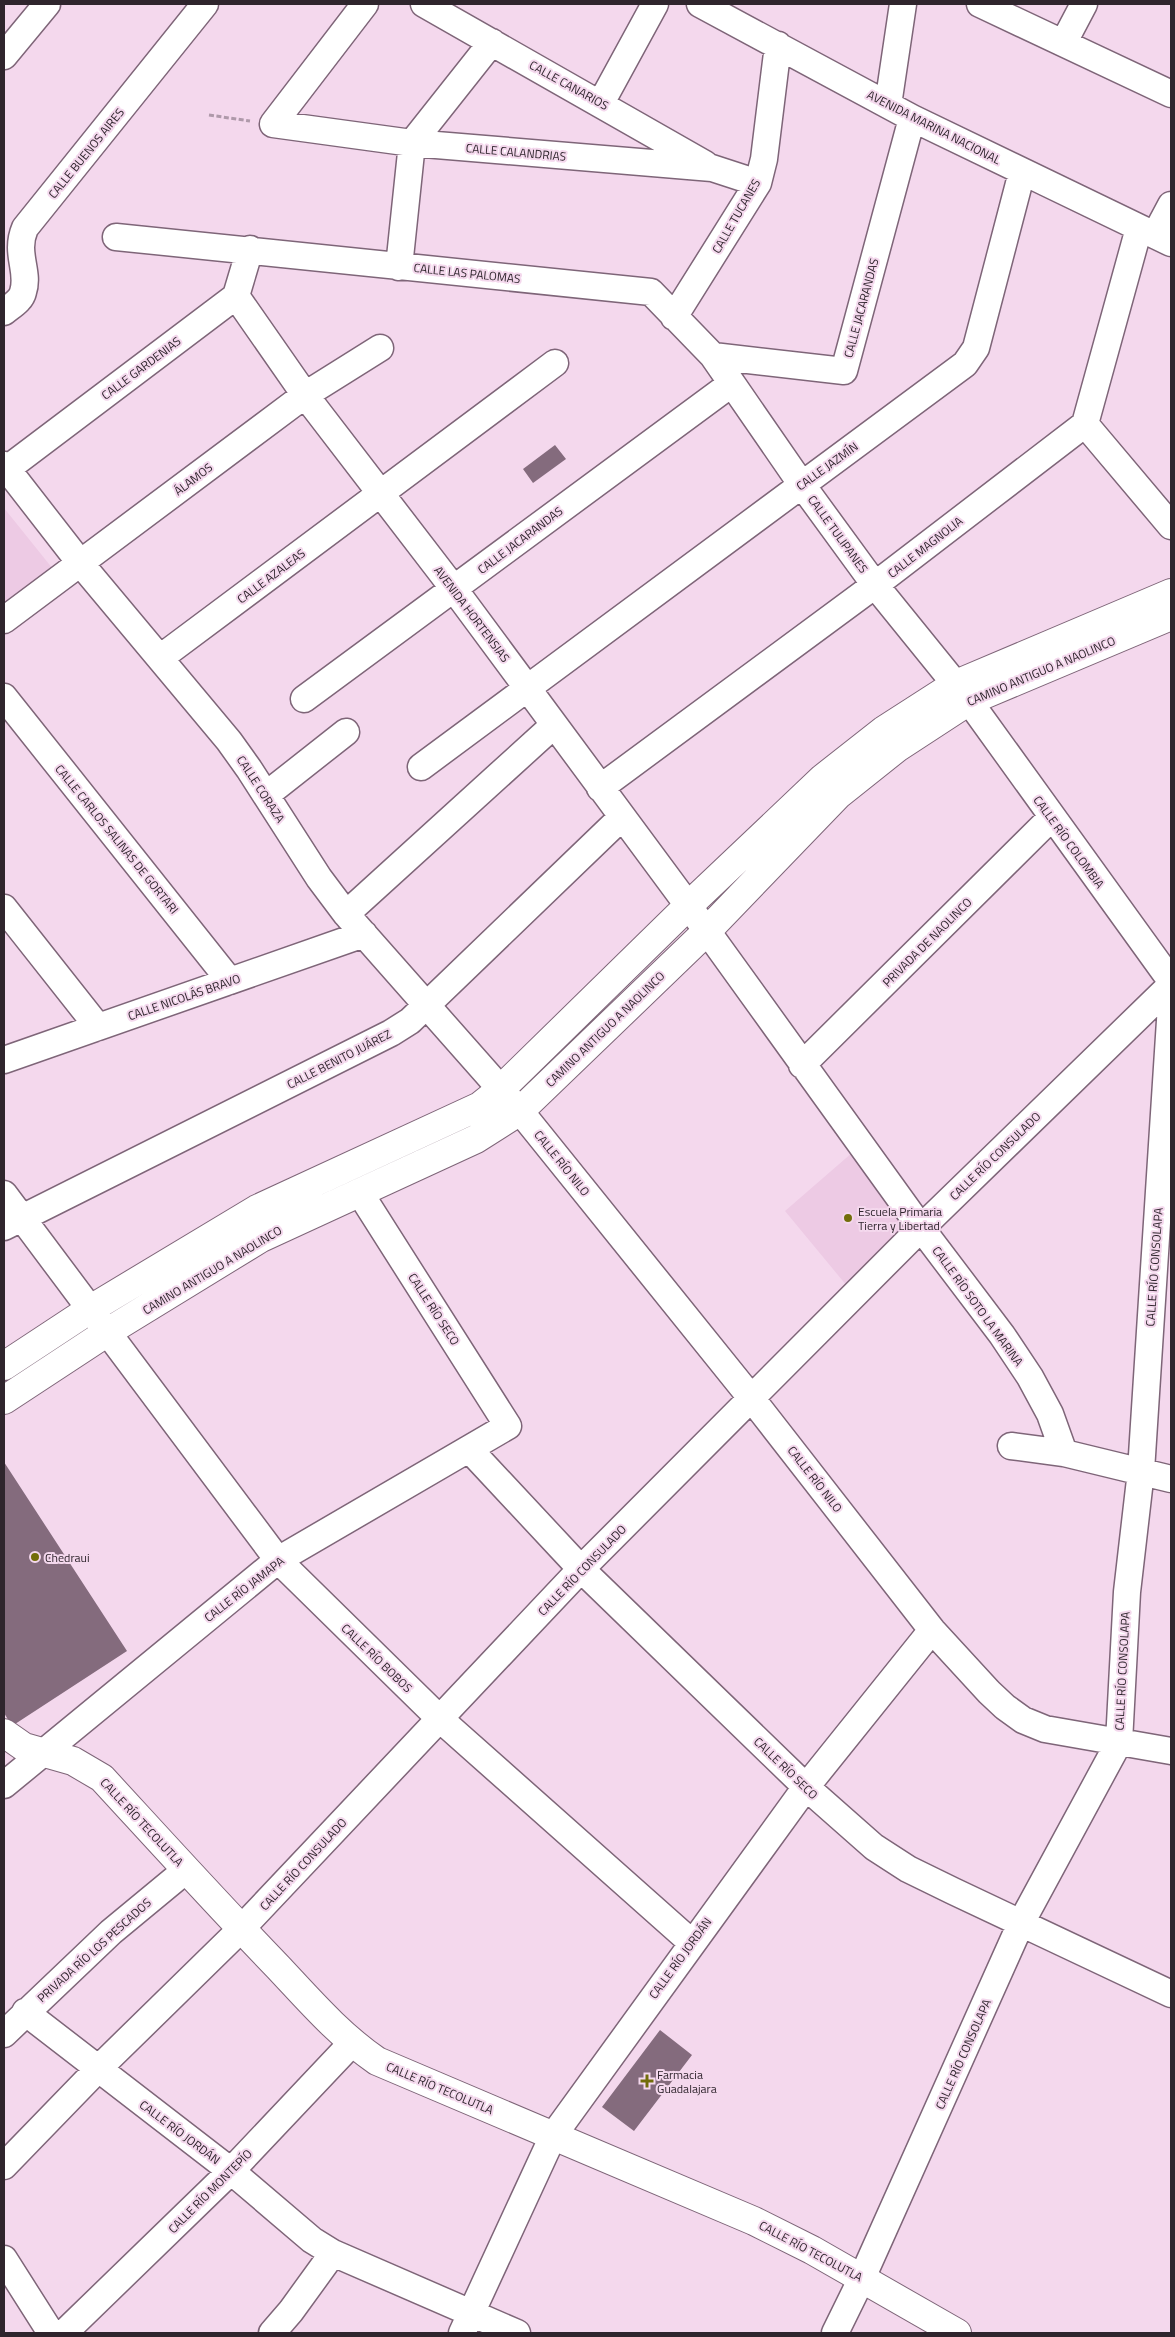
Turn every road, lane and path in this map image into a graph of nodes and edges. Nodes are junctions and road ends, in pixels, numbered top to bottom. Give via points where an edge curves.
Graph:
1 (47, 4) edge
2 (205, 4) edge
3 (365, 4) edge
4 (424, 4) edge
5 (655, 4) edge
6 (700, 4) edge
7 (902, 4) edge
8 (980, 4) edge
9 (1084, 4) edge
10 (492, 42) junction
11 (1064, 42) junction
12 (778, 45) junction
13 (4, 56) edge
14 (1169, 88) edge
15 (601, 103) junction
16 (888, 105) junction
17 (209, 115) dead end
18 (912, 118) junction
19 (273, 124) junction
20 (412, 143) junction
21 (712, 168) junction
22 (1022, 172) junction
23 (758, 183) junction
24 (1171, 205) edge
25 (1155, 235) edge
26 (116, 237) dead end
27 (250, 250) junction
28 (400, 266) junction
29 (236, 296) junction
30 (4, 312) edge
31 (674, 317) junction
32 (380, 348) dead end
33 (713, 356) junction
34 (555, 363) dead end
35 (731, 384) junction
36 (305, 395) junction
37 (1085, 424) junction
38 (6, 467) edge
39 (802, 485) junction
40 (381, 494) junction
41 (1171, 526) edge
42 (81, 564) junction
43 (875, 585) junction
44 (454, 589) junction
45 (1171, 593) edge
46 (1171, 616) edge
47 (4, 620) edge
48 (160, 658) junction
49 (526, 688) junction
50 (962, 693) junction
51 (4, 697) edge
52 (304, 698) dead end
53 (554, 725) junction
54 (346, 732) dead end
55 (421, 767) dead end
56 (600, 788) junction
57 (266, 795) junction
58 (622, 817) junction
59 (1052, 818) junction
60 (688, 906) junction
61 (4, 908) edge
62 (346, 914) junction
63 (707, 932) junction
64 (364, 934) junction
65 (230, 981) junction
66 (1171, 983) edge
67 (428, 1006) junction
68 (1171, 1006) edge
69 (98, 1027) junction
70 (4, 1060) edge
71 (802, 1065) junction
72 (500, 1090) junction
73 (520, 1111) junction
74 (360, 1193) junction
75 (4, 1194) edge
76 (12, 1222) edge
77 (921, 1228) junction
78 (89, 1310) junction
79 (106, 1333) junction
80 (4, 1366) edge
81 (752, 1399) junction
82 (4, 1400) edge
83 (508, 1426) joint
84 (1011, 1446) dead end
85 (469, 1449) junction
86 (1064, 1453) junction
87 (1141, 1471) junction
88 (1171, 1479) edge
89 (278, 1560) junction
90 (581, 1569) junction
91 (932, 1630) junction
92 (440, 1719) junction
93 (4, 1734) edge
94 (1119, 1742) junction
95 (1171, 1751) edge
96 (43, 1752) junction
97 (4, 1785) edge
98 (806, 1788) junction
99 (186, 1870) junction
100 (1021, 1923) junction
101 (241, 1929) junction
102 (691, 1942) junction
103 (1171, 1994) edge
104 (11, 2022) edge
105 (351, 2044) junction
106 (98, 2069) junction
107 (552, 2136) junction
108 (4, 2166) edge
109 (231, 2171) junction
110 (333, 2253) junction
111 (4, 2260) edge
112 (862, 2278) junction
113 (466, 2323) edge
114 (51, 2333) edge
115 (64, 2333) edge
116 (272, 2333) edge
117 (517, 2333) edge
118 (835, 2333) edge
119 (958, 2333) edge

1 - 13 street
2 - 30 street, CALLE BUENOS AIRES via 25,228 20,240 23,292 18,301
3 - 19 street
4 - 10 street, CALLE CANARIOS
5 - 15 street
6 - 12 street, AVENIDA MARINA NACIONAL
7 - 16 street
8 - 11 street
9 - 11 street
10 - 15 street, CALLE CANARIOS
10 - 20 street
11 - 14 street
12 - 16 street, AVENIDA MARINA NACIONAL
12 - 23 street, CALLE TUCANES
15 - 21 street, CALLE CANARIOS
16 - 18 street, AVENIDA MARINA NACIONAL
17 - 19 path
18 - 22 street, AVENIDA MARINA NACIONAL
18 - 33 street, CALLE JACARANDAS via 844,371
19 - 20 street, CALLE CALANDRIAS
20 - 21 street, CALLE CALANDRIAS
20 - 28 street
21 - 23 street, CALLE CALANDRIAS
22 - 25 street, AVENIDA MARINA NACIONAL
22 - 39 street, CALLE JAZMÍN via 976,348 966,364
23 - 31 street, CALLE TUCANES
24 - 25 street
25 - 37 street
26 - 27 street, CALLE LAS PALOMAS
27 - 28 street, CALLE LAS PALOMAS
27 - 29 street
28 - 31 street, CALLE LAS PALOMAS via 651,292
29 - 36 street, AVENIDA HORTENSIAS
29 - 38 street, CALLE GARDENIAS
31 - 33 street, CALLE TULIPANES
32 - 36 street, ÁLAMOS
33 - 35 street, CALLE TULIPANES
34 - 40 street, CALLE AZALEAS
35 - 39 street, CALLE TULIPANES
35 - 44 street, CALLE JACARANDAS
36 - 40 street, AVENIDA HORTENSIAS
36 - 42 street, ÁLAMOS
37 - 41 street
37 - 43 street, CALLE MAGNOLIA
38 - 42 street, CALLE CORAZA
39 - 43 street, CALLE TULIPANES
39 - 49 street, CALLE JAZMÍN
40 - 44 street, AVENIDA HORTENSIAS
40 - 48 street, CALLE AZALEAS
42 - 47 street, ÁLAMOS
42 - 48 street, CALLE CORAZA
43 - 50 street, CALLE TULIPANES
43 - 56 street, CALLE MAGNOLIA
44 - 49 street, AVENIDA HORTENSIAS
44 - 52 street, CALLE JACARANDAS
45 - 50 main road, CAMINO ANTIGUO A NAOLINCO
46 - 50 main road, CAMINO ANTIGUO A NAOLINCO
48 - 57 street, CALLE CORAZA via 229,741
49 - 53 street, AVENIDA HORTENSIAS
49 - 55 street, CALLE JAZMÍN
50 - 59 street, CALLE RÍO COLOMBIA
50 - 60 main road, CAMINO ANTIGUO A NAOLINCO via 884,730 823,778
50 - 63 main road, CAMINO ANTIGUO A NAOLINCO via 838,795
51 - 65 street, CALLE CARLOS SALINAS DE GORTARI
53 - 56 street, AVENIDA HORTENSIAS
53 - 62 street
54 - 57 street
56 - 58 street, AVENIDA HORTENSIAS
57 - 62 street, CALLE CORAZA via 318,878
58 - 60 street, AVENIDA HORTENSIAS
58 - 67 street, CALLE BENITO JUÁREZ
59 - 66 street, CALLE RÍO COLOMBIA
59 - 71 street, PRIVADA DE NAOLINCO
60 - 63 street, AVENIDA HORTENSIAS
60 - 72 main road, CAMINO ANTIGUO A NAOLINCO
61 - 69 street
62 - 64 street, CALLE CORAZA
63 - 71 street, CALLE RÍO SOTO LA MARINA
63 - 73 main road, CAMINO ANTIGUO A NAOLINCO
64 - 65 street, CALLE NICOLÁS BRAVO
64 - 67 street, CALLE CORAZA
65 - 69 street, CALLE NICOLÁS BRAVO
66 - 77 street, CALLE RÍO CONSULADO
67 - 72 street, CALLE CORAZA
67 - 76 street, CALLE BENITO JUÁREZ via 391,1033
68 - 87 street, CALLE RÍO CONSOLAPA
69 - 70 street, CALLE NICOLÁS BRAVO
71 - 77 street, CALLE RÍO SOTO LA MARINA
72 - 73 street, CALLE CORAZA
72 - 78 main road, CAMINO ANTIGUO A NAOLINCO via 459,1117 257,1209
73 - 74 main road, CAMINO ANTIGUO A NAOLINCO via 476,1140
73 - 81 street, CALLE RÍO NILO
74 - 79 main road, CAMINO ANTIGUO A NAOLINCO via 261,1238
74 - 83 street, CALLE RÍO SECO
75 - 76 street, CALLE RÍO BOBOS
76 - 78 street, CALLE RÍO BOBOS
77 - 81 street, CALLE RÍO CONSULADO
77 - 86 street, CALLE RÍO SOTO LA MARINA via 1002,1335 1030,1378 1050,1414
78 - 79 street, CALLE RÍO BOBOS
78 - 80 main road, CAMINO ANTIGUO A NAOLINCO
79 - 82 main road, CAMINO ANTIGUO A NAOLINCO
79 - 89 street, CALLE RÍO BOBOS
81 - 90 street, CALLE RÍO CONSULADO
81 - 91 street, CALLE RÍO NILO
83 - 85 street, CALLE RÍO JAMAPA
84 - 86 street
85 - 89 street, CALLE RÍO JAMAPA
85 - 90 street, CALLE RÍO SECO
86 - 87 street
87 - 88 street
87 - 94 street, CALLE RÍO CONSOLAPA via 1126,1592
89 - 92 street, CALLE RÍO BOBOS
89 - 96 street, CALLE RÍO JAMAPA
90 - 92 street, CALLE RÍO CONSULADO
90 - 98 street, CALLE RÍO SECO
91 - 94 street, CALLE RÍO NILO via 989,1692 1023,1720 1045,1729
91 - 98 street, CALLE RÍO JORDÁN
92 - 101 street, CALLE RÍO CONSULADO
92 - 102 street, CALLE RÍO BOBOS
93 - 96 main road, CALLE RÍO TECOLUTLA via 24,1747
94 - 95 street, CALLE RÍO NILO
94 - 100 street, CALLE RÍO CONSOLAPA
96 - 97 street, CALLE RÍO JAMAPA
96 - 99 main road, CALLE RÍO TECOLUTLA via 89,1768 102,1778
98 - 100 street, CALLE RÍO SECO via 874,1847 908,1869
98 - 102 street, CALLE RÍO JORDÁN
99 - 101 main road, CALLE RÍO TECOLUTLA
99 - 104 street, PRIVADA RÍO LOS PESCADOS
100 - 103 street, CALLE RÍO SECO
100 - 112 street, CALLE RÍO CONSOLAPA
101 - 105 main road, CALLE RÍO TECOLUTLA
101 - 106 street, CALLE RÍO CONSULADO
102 - 107 street, CALLE RÍO JORDÁN
104 - 106 street, CALLE RÍO JORDÁN
105 - 107 main road, CALLE RÍO TECOLUTLA via 377,2061
105 - 109 street, CALLE RÍO MONTEPÍO
106 - 108 street, CALLE RÍO CONSULADO
106 - 109 street, CALLE RÍO JORDÁN
107 - 112 main road, CALLE RÍO TECOLUTLA via 754,2221
107 - 113 street, CALLE RÍO JORDÁN
109 - 110 street, CALLE RÍO JORDÁN via 312,2240
109 - 115 street, CALLE RÍO MONTEPÍO
110 - 113 street, CALLE RÍO JORDÁN
110 - 116 street
111 - 114 street
112 - 118 street, CALLE RÍO CONSOLAPA
112 - 119 main road, CALLE RÍO TECOLUTLA
113 - 117 street

